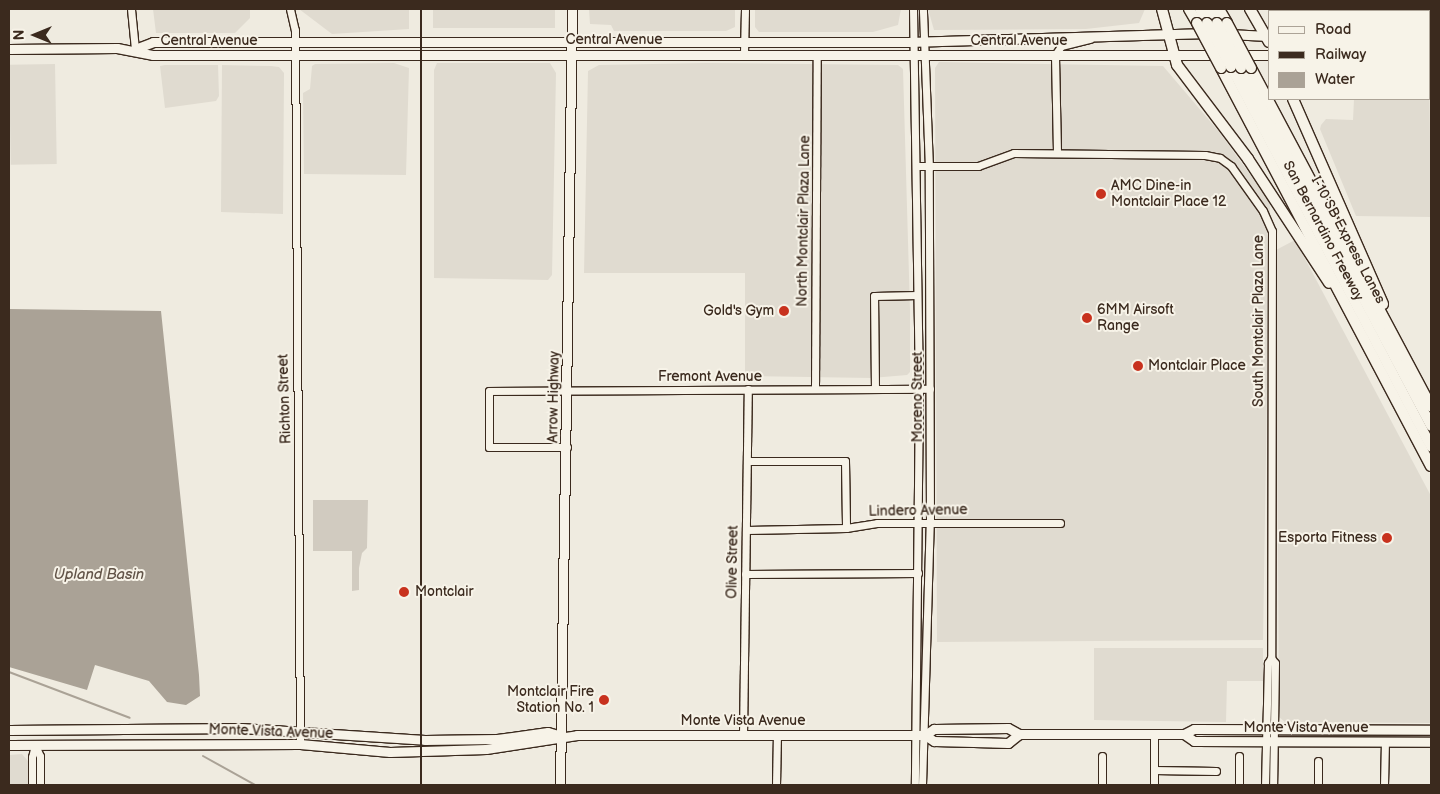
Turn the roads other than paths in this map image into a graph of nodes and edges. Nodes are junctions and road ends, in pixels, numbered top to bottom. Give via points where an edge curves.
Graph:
1 (131, 9) edge
2 (290, 9) edge
3 (572, 9) edge
4 (745, 9) edge
5 (913, 9) edge
6 (923, 9) edge
7 (1162, 9) edge
8 (1189, 9) edge
9 (1200, 9) edge
10 (1209, 9) edge
11 (1220, 9) edge
12 (1250, 9) edge
13 (1212, 23) junction
14 (1168, 34) junction
15 (1093, 38) junction
16 (1268, 38) edge
17 (744, 41) junction
18 (925, 41) junction
19 (295, 42) junction
20 (572, 42) junction
21 (915, 42) junction
22 (9, 49) edge
23 (136, 49) junction
24 (744, 53) junction
25 (294, 54) junction
26 (572, 54) junction
27 (817, 54) junction
28 (916, 54) junction
29 (1174, 54) junction
30 (926, 55) junction
31 (1056, 55) junction
32 (1268, 55) edge
33 (1236, 68) junction
34 (1293, 100) edge
35 (1057, 152) junction
36 (916, 166) junction
37 (929, 168) junction
38 (917, 295) junction
39 (1360, 330) junction
40 (1397, 342) junction
41 (748, 389) junction
42 (815, 389) junction
43 (875, 389) junction
44 (930, 389) junction
45 (569, 390) junction
46 (919, 390) junction
47 (1431, 406) edge
48 (1431, 426) edge
49 (1431, 446) edge
50 (568, 447) junction
51 (748, 461) junction
52 (1431, 466) edge
53 (919, 522) junction
54 (930, 522) junction
55 (1060, 523) dead end
56 (846, 528) junction
57 (747, 530) junction
58 (745, 574) junction
59 (918, 574) junction
60 (37, 729) junction
61 (1270, 729) junction
62 (9, 730) edge
63 (300, 730) junction
64 (1431, 730) edge
65 (1019, 734) junction
66 (1154, 734) junction
67 (1184, 734) junction
68 (743, 735) junction
69 (777, 735) junction
70 (920, 735) junction
71 (561, 736) junction
72 (1270, 741) junction
73 (1385, 742) junction
74 (1431, 742) edge
75 (300, 744) junction
76 (9, 745) edge
77 (35, 745) junction
78 (1102, 756) dead end
79 (1239, 756) dead end
80 (1318, 761) dead end
81 (1154, 770) junction
82 (1216, 771) dead end
83 (32, 785) edge
84 (40, 785) edge
85 (560, 785) edge
86 (776, 785) edge
87 (915, 785) edge
88 (922, 785) edge
89 (1102, 785) edge
90 (1154, 785) edge
91 (1239, 785) edge
92 (1266, 785) edge
93 (1273, 785) edge
94 (1318, 785) edge
95 (1384, 785) edge

1 - 23 street
2 - 19 street, Richton Street
3 - 20 main road, Arrow Highway
4 - 17 street
5 - 21 street, Moreno Street
6 - 18 street, Moreno Street
7 - 14 highway
8 - 13 highway, San Bernardino Freeway
9 - 13 highway
10 - 13 highway
11 - 13 highway, San Bernardino Freeway
12 - 16 highway
13 - 33 highway, San Bernardino Freeway, bridge
13 - 33 highway, San Bernardino Freeway, bridge
14 - 15 main road, Central Avenue
14 - 16 main road, Central Avenue
14 - 29 highway
15 - 18 main road, Central Avenue
15 - 31 street via 1060,46
17 - 20 main road, Central Avenue
17 - 21 main road, Central Avenue
17 - 24 street
18 - 21 main road, Central Avenue
18 - 30 street, Moreno Street
19 - 20 main road, Central Avenue
19 - 23 main road, Central Avenue via 153,42
19 - 25 street, Richton Street
20 - 26 main road, Arrow Highway
21 - 28 street, Moreno Street
22 - 23 main road
23 - 25 main road, Central Avenue via 153,55
24 - 26 main road, Central Avenue
24 - 27 main road, Central Avenue
25 - 26 main road, Central Avenue
25 - 63 street, Richton Street
26 - 45 main road, Arrow Highway
27 - 28 main road, Central Avenue
27 - 42 street, North Montclair Plaza Lane
28 - 30 main road, Central Avenue
28 - 36 street, Moreno Street
29 - 31 main road, Central Avenue
29 - 32 main road, Central Avenue
29 - 39 highway via 1181,72 1270,191
30 - 31 main road, Central Avenue
30 - 37 street, Moreno Street
31 - 35 street
33 - 39 highway, San Bernardino Freeway
33 - 40 highway, San Bernardino Freeway
33 - 48 highway, I-10 SB Express Lanes
33 - 49 highway, I-10 SB Express Lanes
34 - 40 highway
35 - 37 street, South Montclair Plaza Lane via 1014,153 978,166
35 - 61 street, South Montclair Plaza Lane via 1214,156 1231,166 1268,220 1272,231
36 - 37 street, South Montclair Plaza Lane
36 - 38 street, Moreno Street
37 - 44 street, Moreno Street
38 - 43 street via 874,296
38 - 46 street, Moreno Street
39 - 52 highway, San Bernardino Freeway
40 - 47 highway, San Bernardino Freeway
41 - 42 street, Fremont Avenue
41 - 45 street, Fremont Avenue
41 - 51 street, Olive Street
42 - 43 street, Fremont Avenue
43 - 46 street, Fremont Avenue
44 - 46 street, Fremont Avenue
44 - 54 street, Moreno Street
45 - 50 main road, Arrow Highway
45 - 50 street, Fremont Avenue via 489,390 489,447
46 - 53 street, Moreno Street
50 - 71 main road, Arrow Highway
51 - 56 street via 846,461
51 - 57 street, Olive Street
53 - 54 street, Lindero Avenue
53 - 56 street, Lindero Avenue via 869,523
53 - 59 street, Moreno Street
54 - 55 street, Lindero Avenue
54 - 70 street, Moreno Street
56 - 57 street, Lindero Avenue
57 - 58 street, Olive Street
58 - 59 street
58 - 68 street, Olive Street
59 - 70 street, Moreno Street
60 - 62 main road, Monte Vista Avenue
60 - 63 main road, Monte Vista Avenue
60 - 77 main road
61 - 64 main road, Monte Vista Avenue
61 - 67 main road, Monte Vista Avenue via 1194,728
61 - 72 street, South Montclair Plaza Lane
63 - 71 main road, Monte Vista Avenue via 389,739 498,739 548,732
63 - 75 street, Richton Street
65 - 66 main road, Monte Vista Avenue
65 - 70 main road, Monte Vista Avenue via 1008,728 934,729
65 - 70 main road, Monte Vista Avenue via 1008,742 934,741
66 - 67 main road, Monte Vista Avenue
66 - 81 street
67 - 72 main road, Monte Vista Avenue via 1194,741
68 - 69 main road, Monte Vista Avenue
68 - 71 main road, Monte Vista Avenue
69 - 70 main road, Monte Vista Avenue
69 - 86 street
70 - 87 street, Moreno Street
70 - 88 street, Moreno Street
71 - 75 main road, Monte Vista Avenue via 548,742 461,752 390,752
71 - 85 main road, Arrow Highway
72 - 73 main road, Monte Vista Avenue
72 - 92 street
72 - 93 street
73 - 74 main road, Monte Vista Avenue
73 - 95 street
75 - 77 main road, Monte Vista Avenue
76 - 77 main road, Monte Vista Avenue
77 - 83 street
77 - 84 street via 40,756
78 - 89 street
79 - 91 street
80 - 94 street
81 - 82 street
81 - 90 street

